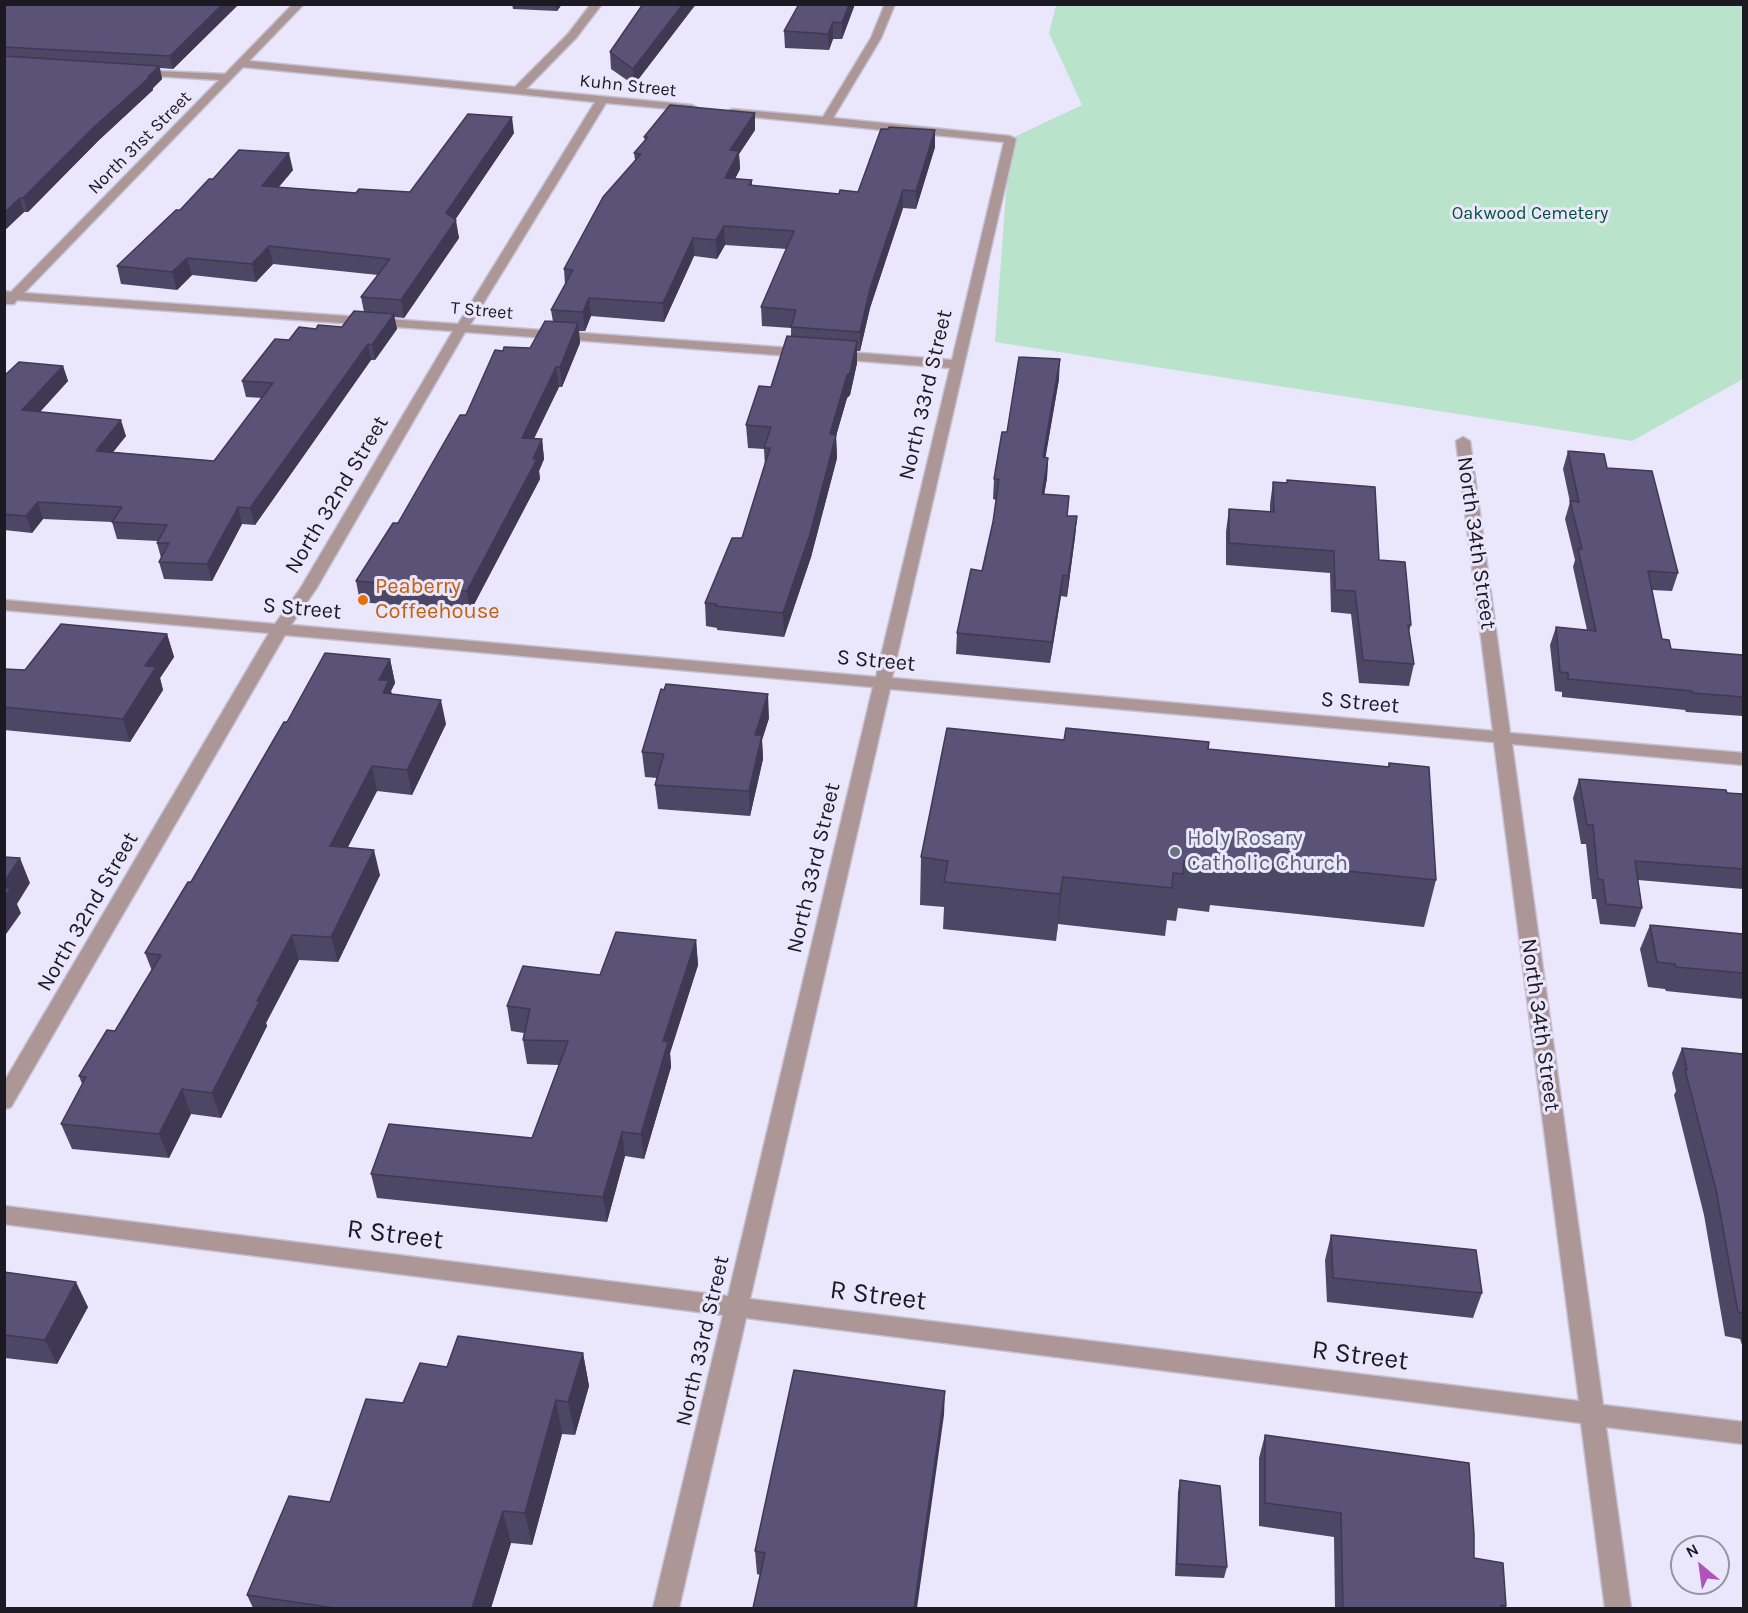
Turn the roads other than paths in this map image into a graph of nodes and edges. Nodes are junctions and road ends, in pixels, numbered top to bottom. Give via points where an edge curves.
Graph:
1 (300, 4) edge
2 (597, 4) edge
3 (890, 4) edge
4 (242, 64) junction
5 (121, 71) edge
6 (229, 77) junction
7 (518, 91) junction
8 (602, 100) junction
9 (826, 121) junction
10 (1010, 139) joint
11 (8, 298) edge
12 (462, 327) junction
13 (957, 364) junction
14 (1463, 441) dead end
15 (4, 606) edge
16 (280, 629) junction
17 (882, 683) junction
18 (1502, 738) junction
19 (1743, 759) edge
20 (4, 1101) edge
21 (4, 1215) edge
22 (736, 1307) junction
23 (1592, 1414) junction
24 (1743, 1433) edge
25 (666, 1608) edge
26 (1618, 1608) edge

1 - 4 street, North 31st Street
2 - 7 street via 572,36
3 - 9 street via 876,38
4 - 6 street, North 31st Street
4 - 7 street, Kuhn Street
5 - 6 street
6 - 11 street, North 31st Street
7 - 8 street, Kuhn Street
8 - 9 street, Kuhn Street
8 - 12 street, North 32nd Street
9 - 10 street, Kuhn Street
10 - 13 street, North 33rd Street
11 - 12 street, T Street
12 - 13 street, T Street
12 - 16 street, North 32nd Street via 308,589
13 - 17 street, North 33rd Street
14 - 18 street, North 34th Street
15 - 16 street, S Street
16 - 17 street, S Street
16 - 20 street, North 32nd Street
17 - 18 street, S Street
17 - 22 street, North 33rd Street
18 - 19 street, S Street
18 - 23 street, North 34th Street
21 - 22 street, R Street
22 - 23 street, R Street
22 - 25 street, North 33rd Street
23 - 24 street, R Street
23 - 26 street, North 34th Street

